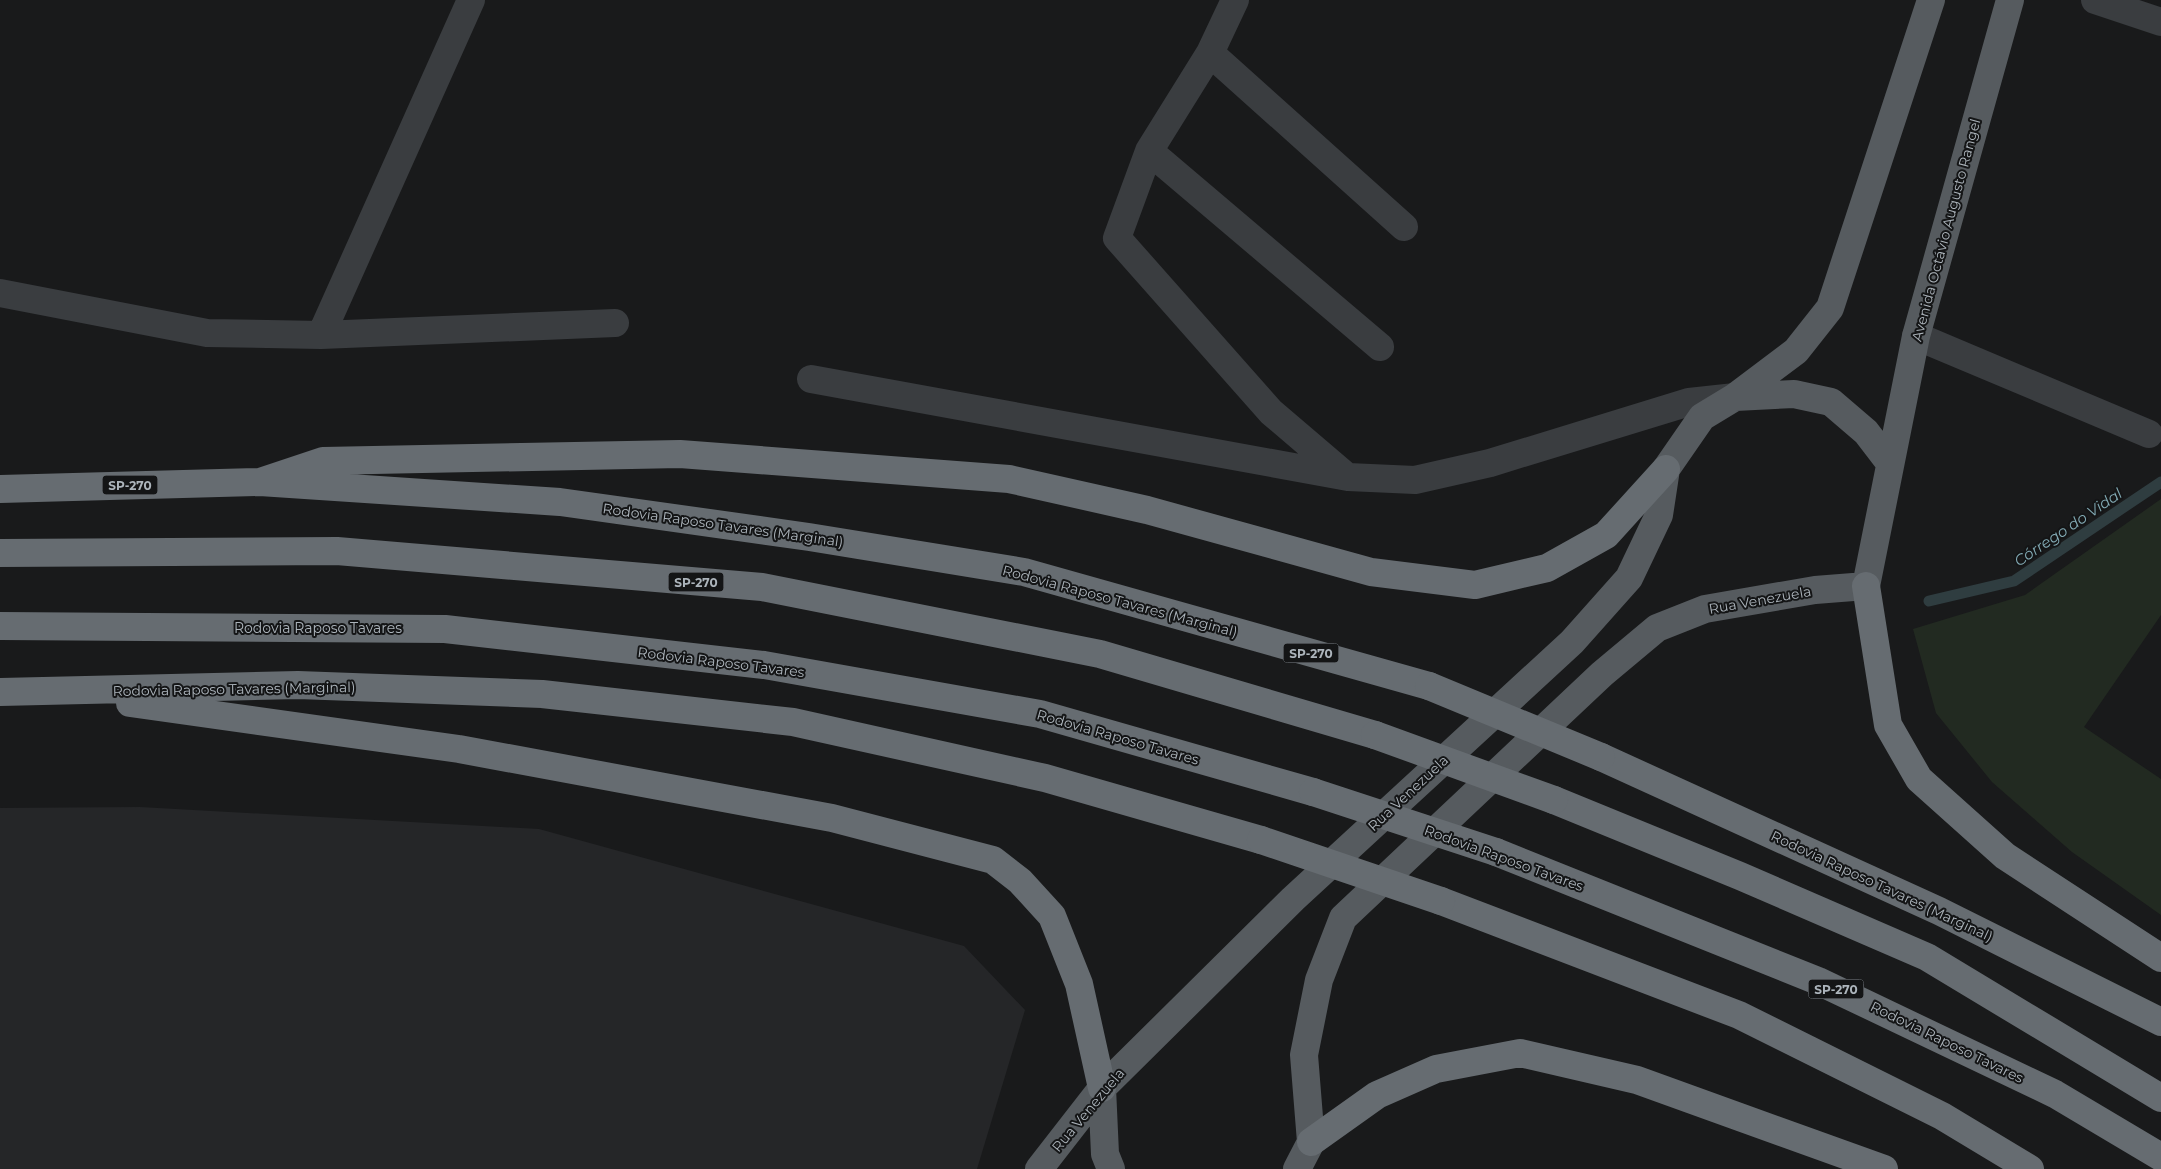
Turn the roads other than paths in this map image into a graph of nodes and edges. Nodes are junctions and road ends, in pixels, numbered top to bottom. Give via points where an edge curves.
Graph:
1 (471, 0) edge
2 (1236, 0) edge
3 (1931, 0) edge
4 (2010, 0) edge
5 (2095, 0) edge
6 (2161, 22) edge
7 (1210, 53) junction
8 (1149, 151) junction
9 (1404, 227) dead end
10 (0, 293) edge
11 (615, 322) dead end
12 (321, 335) junction
13 (1916, 336) junction
14 (1380, 346) dead end
15 (811, 379) dead end
16 (1735, 397) junction
17 (2149, 434) dead end
18 (1889, 462) junction
19 (1666, 469) junction
20 (1348, 477) junction
21 (260, 482) junction
22 (0, 489) edge
23 (0, 553) edge
24 (1866, 586) junction
25 (0, 626) edge
26 (0, 692) edge
27 (49, 692) junction
28 (2161, 958) edge
29 (2161, 1022) edge
30 (1102, 1088) junction
31 (2161, 1098) edge
32 (1311, 1142) junction
33 (2161, 1158) edge
34 (1039, 1169) edge
35 (1111, 1169) edge
36 (1296, 1169) edge
37 (1884, 1169) edge
38 (2030, 1169) edge

1 - 12 street
2 - 7 street
3 - 16 main road via 1830,308 1796,351
4 - 13 main road, Avenida Octávio Augusto Rangel
5 - 6 street
7 - 8 street
7 - 9 street
8 - 14 street
8 - 20 street via 1116,238 1271,412
10 - 12 street via 207,333
11 - 12 street
13 - 17 street
13 - 18 main road, Avenida Octávio Augusto Rangel
15 - 20 street
16 - 18 main road via 1794,394 1831,402 1866,432
16 - 19 main road, Rua Venezuela via 1702,417
16 - 20 street via 1689,402 1490,463 1415,480
18 - 24 main road, Avenida Octávio Augusto Rangel
19 - 21 highway via 1606,535 1547,568 1475,585 1371,572 1147,510 1009,479 680,454 324,461
19 - 30 main road, Rua Venezuela via 1659,514 1629,578 1572,642 1293,899
21 - 22 highway, Rodovia Raposo Tavares (Marginal) / SP-270
21 - 29 highway, Rodovia Raposo Tavares (Marginal) / SP-270, bridge via 560,502 809,537 1024,572 1429,686 1601,757 1940,912
23 - 31 highway, SP-270, bridge via 338,551 762,587 1100,654 1374,735 1554,800 1740,876 1927,957
24 - 28 highway via 1888,725 1919,779 2005,856
24 - 32 main road, Rua Venezuela via 1815,590 1705,610 1657,628 1602,674 1343,918 1319,980 1304,1055
25 - 33 highway, Rodovia Raposo Tavares / SP-270, bridge via 445,629 764,665 1040,714 1313,792 1496,852 1818,981 2055,1094
26 - 27 highway, Rodovia Raposo Tavares (Marginal)
27 - 30 highway via 459,748 832,818 993,860 1020,881 1052,916 1079,984
27 - 38 highway, Rodovia Raposo Tavares (Marginal), bridge via 298,685 542,694 793,722 1045,778 1261,840 1442,901 1739,1015 1942,1116
30 - 34 main road, Rua Venezuela
30 - 35 main road via 1105,1154
32 - 36 main road
32 - 37 highway via 1377,1095 1436,1069 1520,1053 1637,1080

